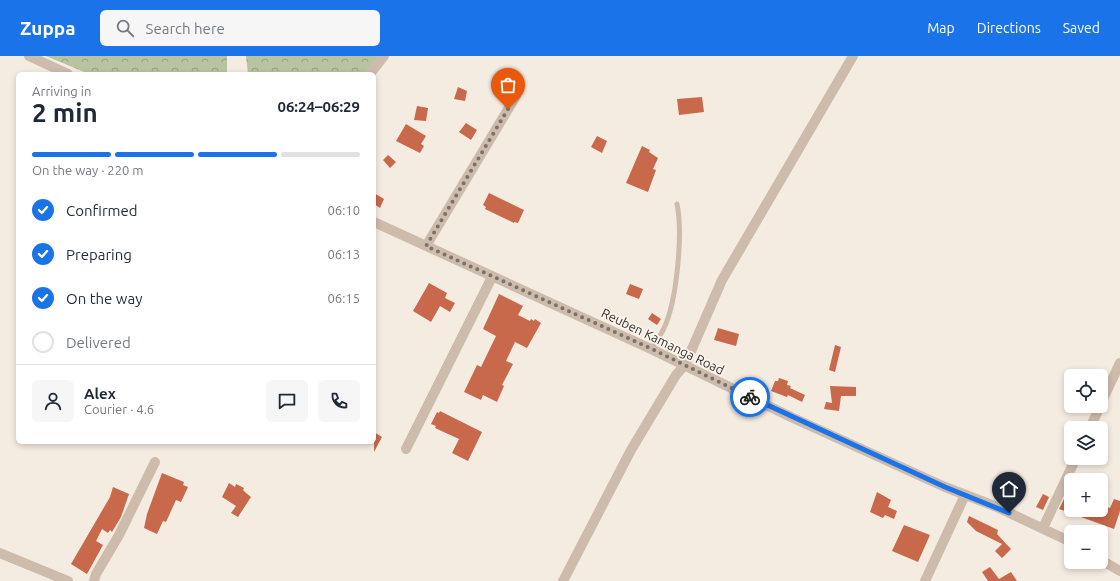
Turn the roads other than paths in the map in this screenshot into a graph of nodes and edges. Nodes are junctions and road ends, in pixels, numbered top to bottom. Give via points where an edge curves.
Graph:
1 (29, 56) edge
2 (384, 56) edge
3 (853, 56) edge
4 (64, 72) edge
5 (372, 72) edge
6 (516, 96) dead end
7 (677, 204) dead end
8 (376, 223) edge
9 (426, 246) junction
10 (492, 277) junction
11 (652, 349) junction
12 (1120, 363) edge
13 (684, 365) junction
14 (1108, 388) edge
15 (406, 449) dead end
16 (155, 462) dead end
17 (1073, 465) edge
18 (964, 495) junction
19 (1043, 528) junction
20 (1064, 538) edge
21 (0, 553) edge
22 (1108, 564) edge
23 (1120, 571) edge
24 (68, 581) edge
25 (94, 581) edge
26 (563, 581) edge
27 (925, 581) edge

1 - 4 street
2 - 5 street
3 - 13 street via 722,280
6 - 9 street
7 - 11 lane via 680,230 673,302 664,328
8 - 9 street, Reuben Kamanga Road
9 - 10 street, Reuben Kamanga Road
10 - 11 street, Reuben Kamanga Road
10 - 15 street
11 - 13 street, Reuben Kamanga Road
12 - 14 street
13 - 18 street, Reuben Kamanga Road via 791,417
13 - 26 street via 631,450
16 - 25 street
17 - 19 street
18 - 19 street, Reuben Kamanga Road
18 - 27 street
19 - 20 street, Reuben Kamanga Road
21 - 24 street
22 - 23 street

